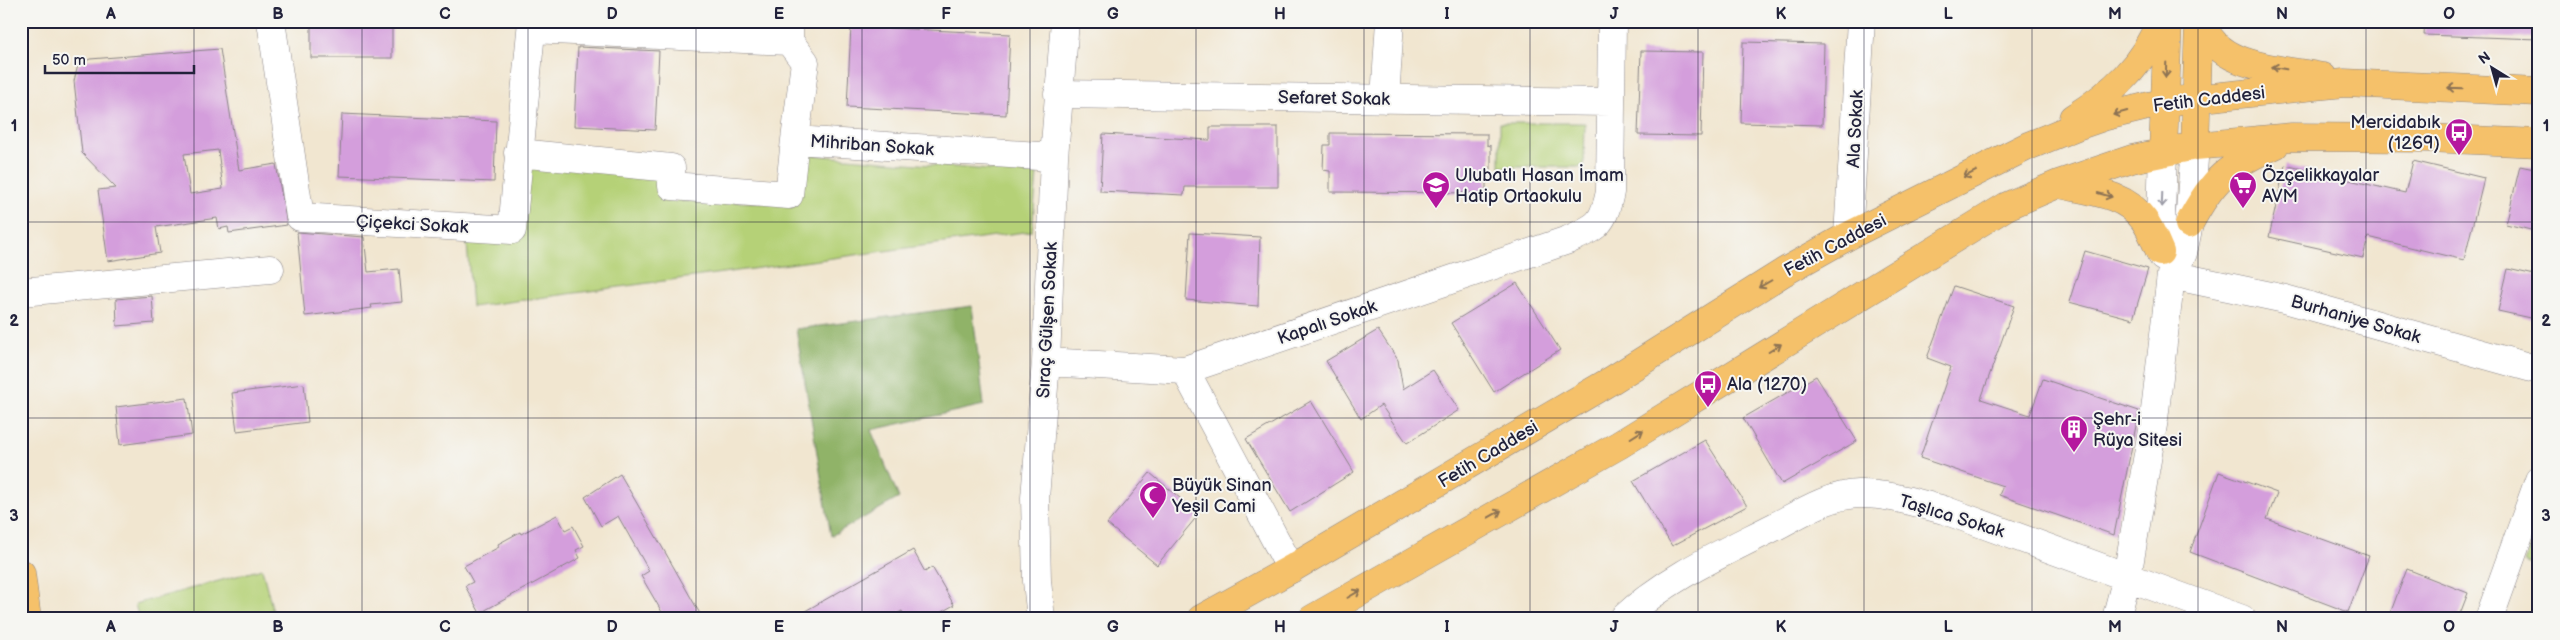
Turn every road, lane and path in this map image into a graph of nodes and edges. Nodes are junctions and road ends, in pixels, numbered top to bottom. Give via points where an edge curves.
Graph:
1 (271, 21) edge
2 (1065, 21) edge
3 (1390, 21) edge
4 (1612, 21) edge
5 (1861, 21) edge
6 (2160, 21) edge
7 (2168, 21) edge
8 (2200, 21) edge
9 (532, 25) edge
10 (789, 31) edge
11 (2344, 83) junction
12 (2539, 92) edge
13 (1058, 94) junction
14 (2198, 98) junction
15 (1385, 99) junction
16 (1611, 102) junction
17 (2166, 102) junction
18 (2292, 137) junction
19 (795, 140) junction
20 (2539, 143) edge
21 (2028, 146) junction
22 (2195, 146) junction
23 (2163, 151) junction
24 (518, 153) junction
25 (1054, 157) junction
26 (2058, 184) junction
27 (2189, 224) junction
28 (1848, 236) junction
29 (2165, 263) junction
30 (270, 269) dead end
31 (21, 292) edge
32 (1046, 362) junction
33 (1185, 370) junction
34 (2539, 370) edge
35 (2539, 480) edge
36 (1291, 569) junction
37 (21, 573) edge
38 (2127, 577) junction
39 (27, 619) edge
40 (1041, 619) edge
41 (1201, 619) edge
42 (1312, 619) edge
43 (1623, 619) edge
44 (2116, 619) edge
45 (2242, 619) edge
46 (2489, 619) edge

1 - 24 street, Çiçekci Sokak via 300,217 512,230
2 - 13 street, Sıraç Gülşen Sokak
3 - 15 street
4 - 16 street
5 - 28 street, Ala Sokak
6 - 21 main road via 2140,62 2123,80 2104,97
7 -> 17 main road
11 -> 8 main road via 2228,55 2210,41
8 - 14 main road
9 - 10 street
9 - 24 street, Çiçekci Sokak
10 - 19 street via 805,62
12 -> 11 main road, Fetih Caddesi
11 - 14 main road, Fetih Caddesi
13 - 15 street, Sefaret Sokak
13 - 25 street, Sıraç Gülşen Sokak
14 - 17 main road, Fetih Caddesi
14 - 22 main road
15 - 16 street, Sefaret Sokak
16 - 33 street, Kapalı Sokak via 1610,192 1599,224 1568,240
17 -> 21 main road, Fetih Caddesi via 2103,117
17 - 23 main road
18 - 20 main road
18 - 22 main road
18 - 27 main road via 2242,161 2217,180
19 - 24 street, Mihriban Sokak via 788,195 672,186 671,168
19 - 25 street, Mihriban Sokak
21 -> 28 main road, Fetih Caddesi
22 - 23 main road
22 - 27 street
23 - 26 main road
23 -> 29 street
25 - 32 street, Sıraç Gülşen Sokak
26 -> 29 main road via 2105,194 2131,207 2144,220
42 -> 26 main road via 1619,445 2007,206
27 - 29 street via 2183,253
28 -> 36 main road, Fetih Caddesi
29 - 34 street, Burhaniye Sokak
29 - 38 street via 2154,420
30 - 31 street
32 - 33 street, Kapalı Sokak
32 - 40 street, Sıraç Gülşen Sokak via 1036,498
33 - 36 street
35 - 46 street
36 - 41 main road, Fetih Caddesi
37 - 39 main road
38 - 43 street, Taşlıca Sokak via 1944,510 1899,498 1857,494 1824,502 1696,566
38 - 44 street
38 - 45 street, Taşlıca Sokak

